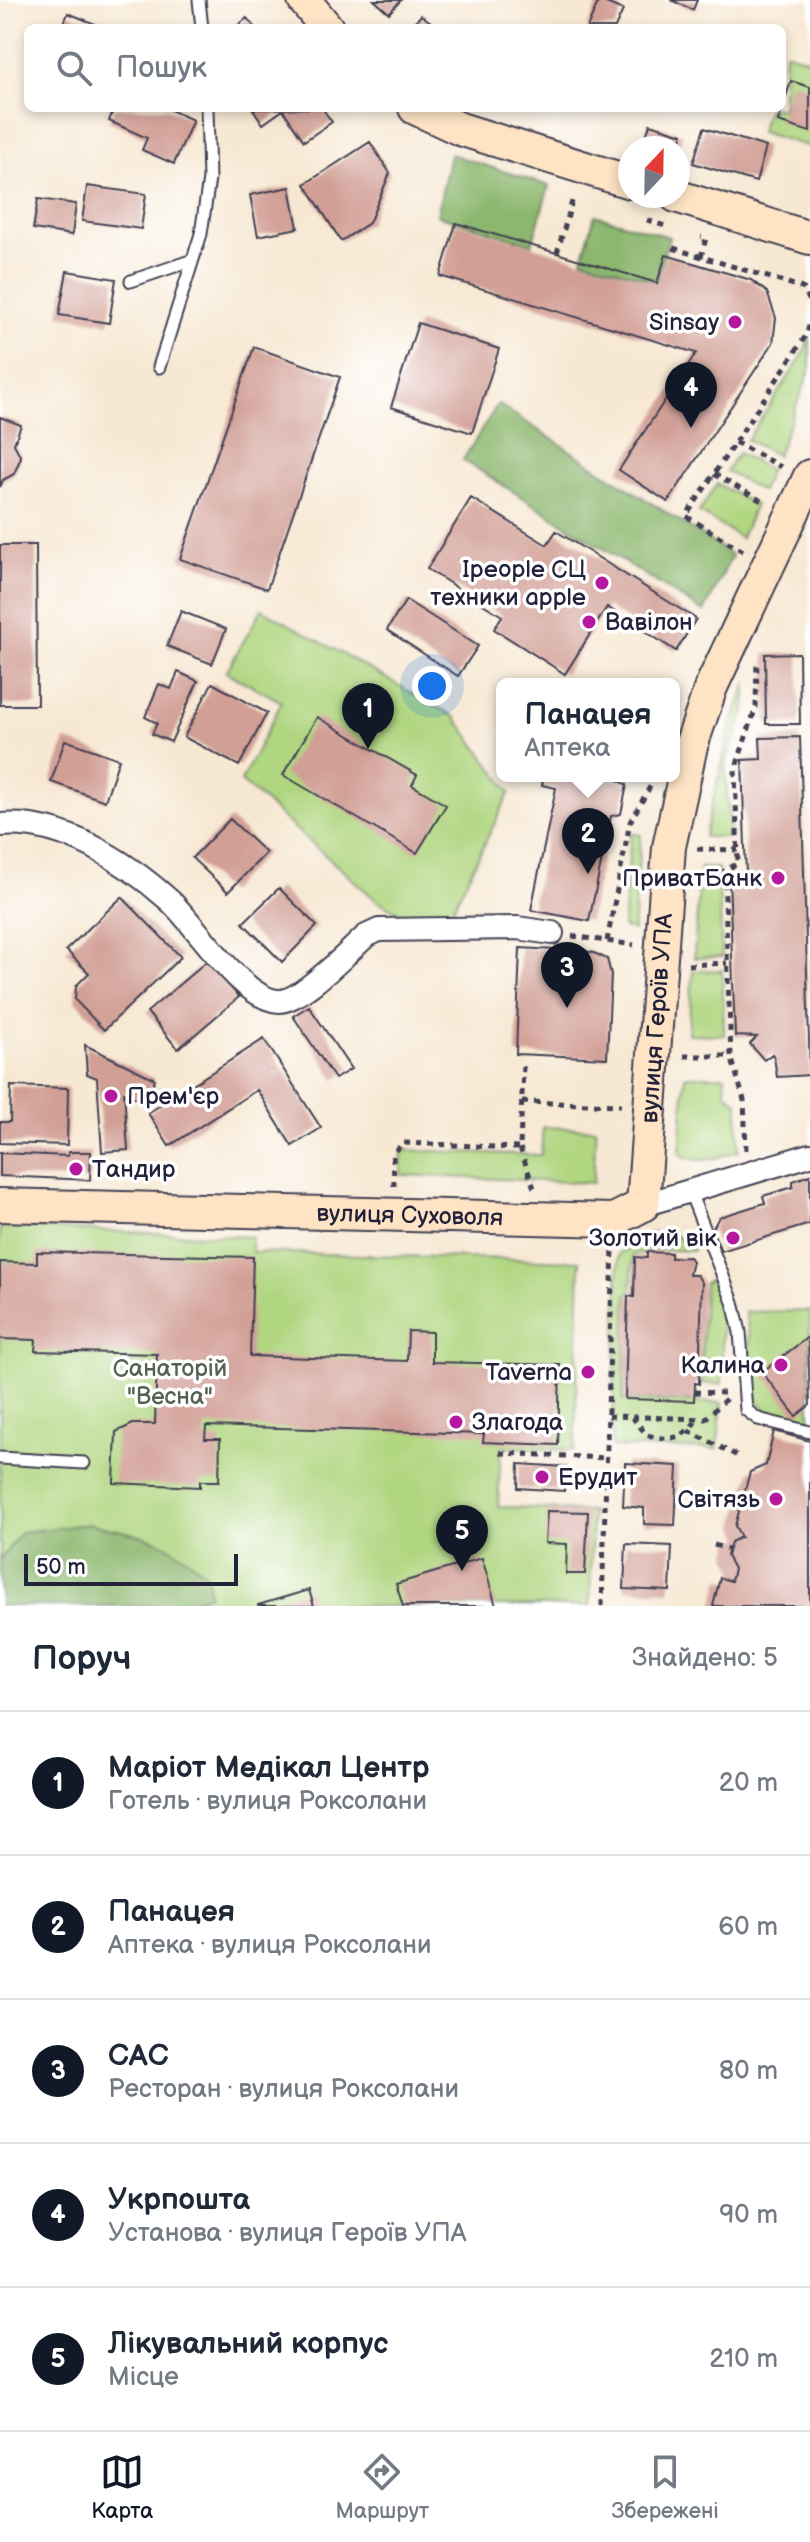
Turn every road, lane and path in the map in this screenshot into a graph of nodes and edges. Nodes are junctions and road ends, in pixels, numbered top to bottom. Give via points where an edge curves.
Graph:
1 (199, 0) edge
2 (304, 0) edge
3 (202, 24) edge
4 (324, 24) edge
5 (207, 112) edge
6 (424, 112) edge
7 (618, 178) edge
8 (573, 198) dead end
9 (690, 200) edge
10 (706, 238) dead end
11 (810, 238) edge
12 (673, 248) dead end
13 (557, 253) dead end
14 (701, 257) junction
15 (190, 261) junction
16 (131, 281) dead end
17 (810, 302) edge
18 (810, 321) edge
19 (159, 367) dead end
20 (735, 442) junction
21 (796, 472) edge
22 (714, 474) junction
23 (765, 503) dead end
24 (744, 551) dead end
25 (757, 653) dead end
26 (654, 782) edge
27 (0, 825) edge
28 (707, 850) dead end
29 (738, 850) junction
30 (552, 933) joint
31 (607, 941) junction
32 (635, 945) dead end
33 (727, 963) junction
34 (687, 965) dead end
35 (681, 1056) dead end
36 (731, 1056) junction
37 (523, 1065) dead end
38 (522, 1102) junction
39 (624, 1105) dead end
40 (520, 1148) junction
41 (746, 1155) dead end
42 (810, 1155) edge
43 (401, 1192) dead end
44 (690, 1192) junction
45 (539, 1199) dead end
46 (0, 1205) edge
47 (643, 1205) junction
48 (614, 1242) dead end
49 (694, 1392) dead end
50 (714, 1393) dead end
51 (733, 1393) dead end
52 (608, 1416) junction
53 (632, 1417) junction
54 (697, 1418) junction
55 (688, 1431) junction
56 (810, 1432) edge
57 (500, 1453) dead end
58 (738, 1456) dead end
59 (0, 1458) edge
60 (606, 1458) junction
61 (84, 1463) dead end
62 (714, 1545) dead end
63 (729, 1549) dead end
64 (602, 1606) edge

1 - 3 lane
2 - 4 street
5 - 15 lane via 209,179 201,234
6 - 7 street via 460,129
8 - 13 path
9 - 11 street
10 - 14 path
12 - 14 path
14 - 17 path via 797,286
15 - 16 lane
15 - 19 lane
18 - 20 path via 807,334
20 - 21 path
20 - 22 path
21 - 47 street, вулиця Героїв УПА via 691,746 669,847
22 - 23 path
22 - 24 path via 686,516
25 - 29 path via 756,707 735,770
26 - 31 path via 630,822
27 - 30 street via 53,830 114,859 169,900 248,988 278,1002 294,998 379,930 517,928
28 - 29 path
29 - 33 path via 738,865 724,871
30 - 31 path
31 - 32 path
33 - 34 path
33 - 36 path
35 - 36 path
36 - 41 path via 744,1100
37 - 38 path
38 - 39 path
38 - 40 path
40 - 43 path via 403,1143 393,1154 393,1185
40 - 45 path
42 - 44 street, вулиця Суховоля
44 - 47 street, вулиця Суховоля
44 - 56 lane via 733,1302 746,1410 758,1419
46 - 47 street, вулиця Суховоля via 614,1220
48 - 52 path
49 - 50 path
51 - 54 path via 709,1416
52 - 53 path
52 - 60 path
53 - 54 path
53 - 55 path via 639,1429 660,1438 673,1439
54 - 55 path
55 - 58 path
57 - 60 path
59 - 61 lane
60 - 64 path
62 - 63 path

